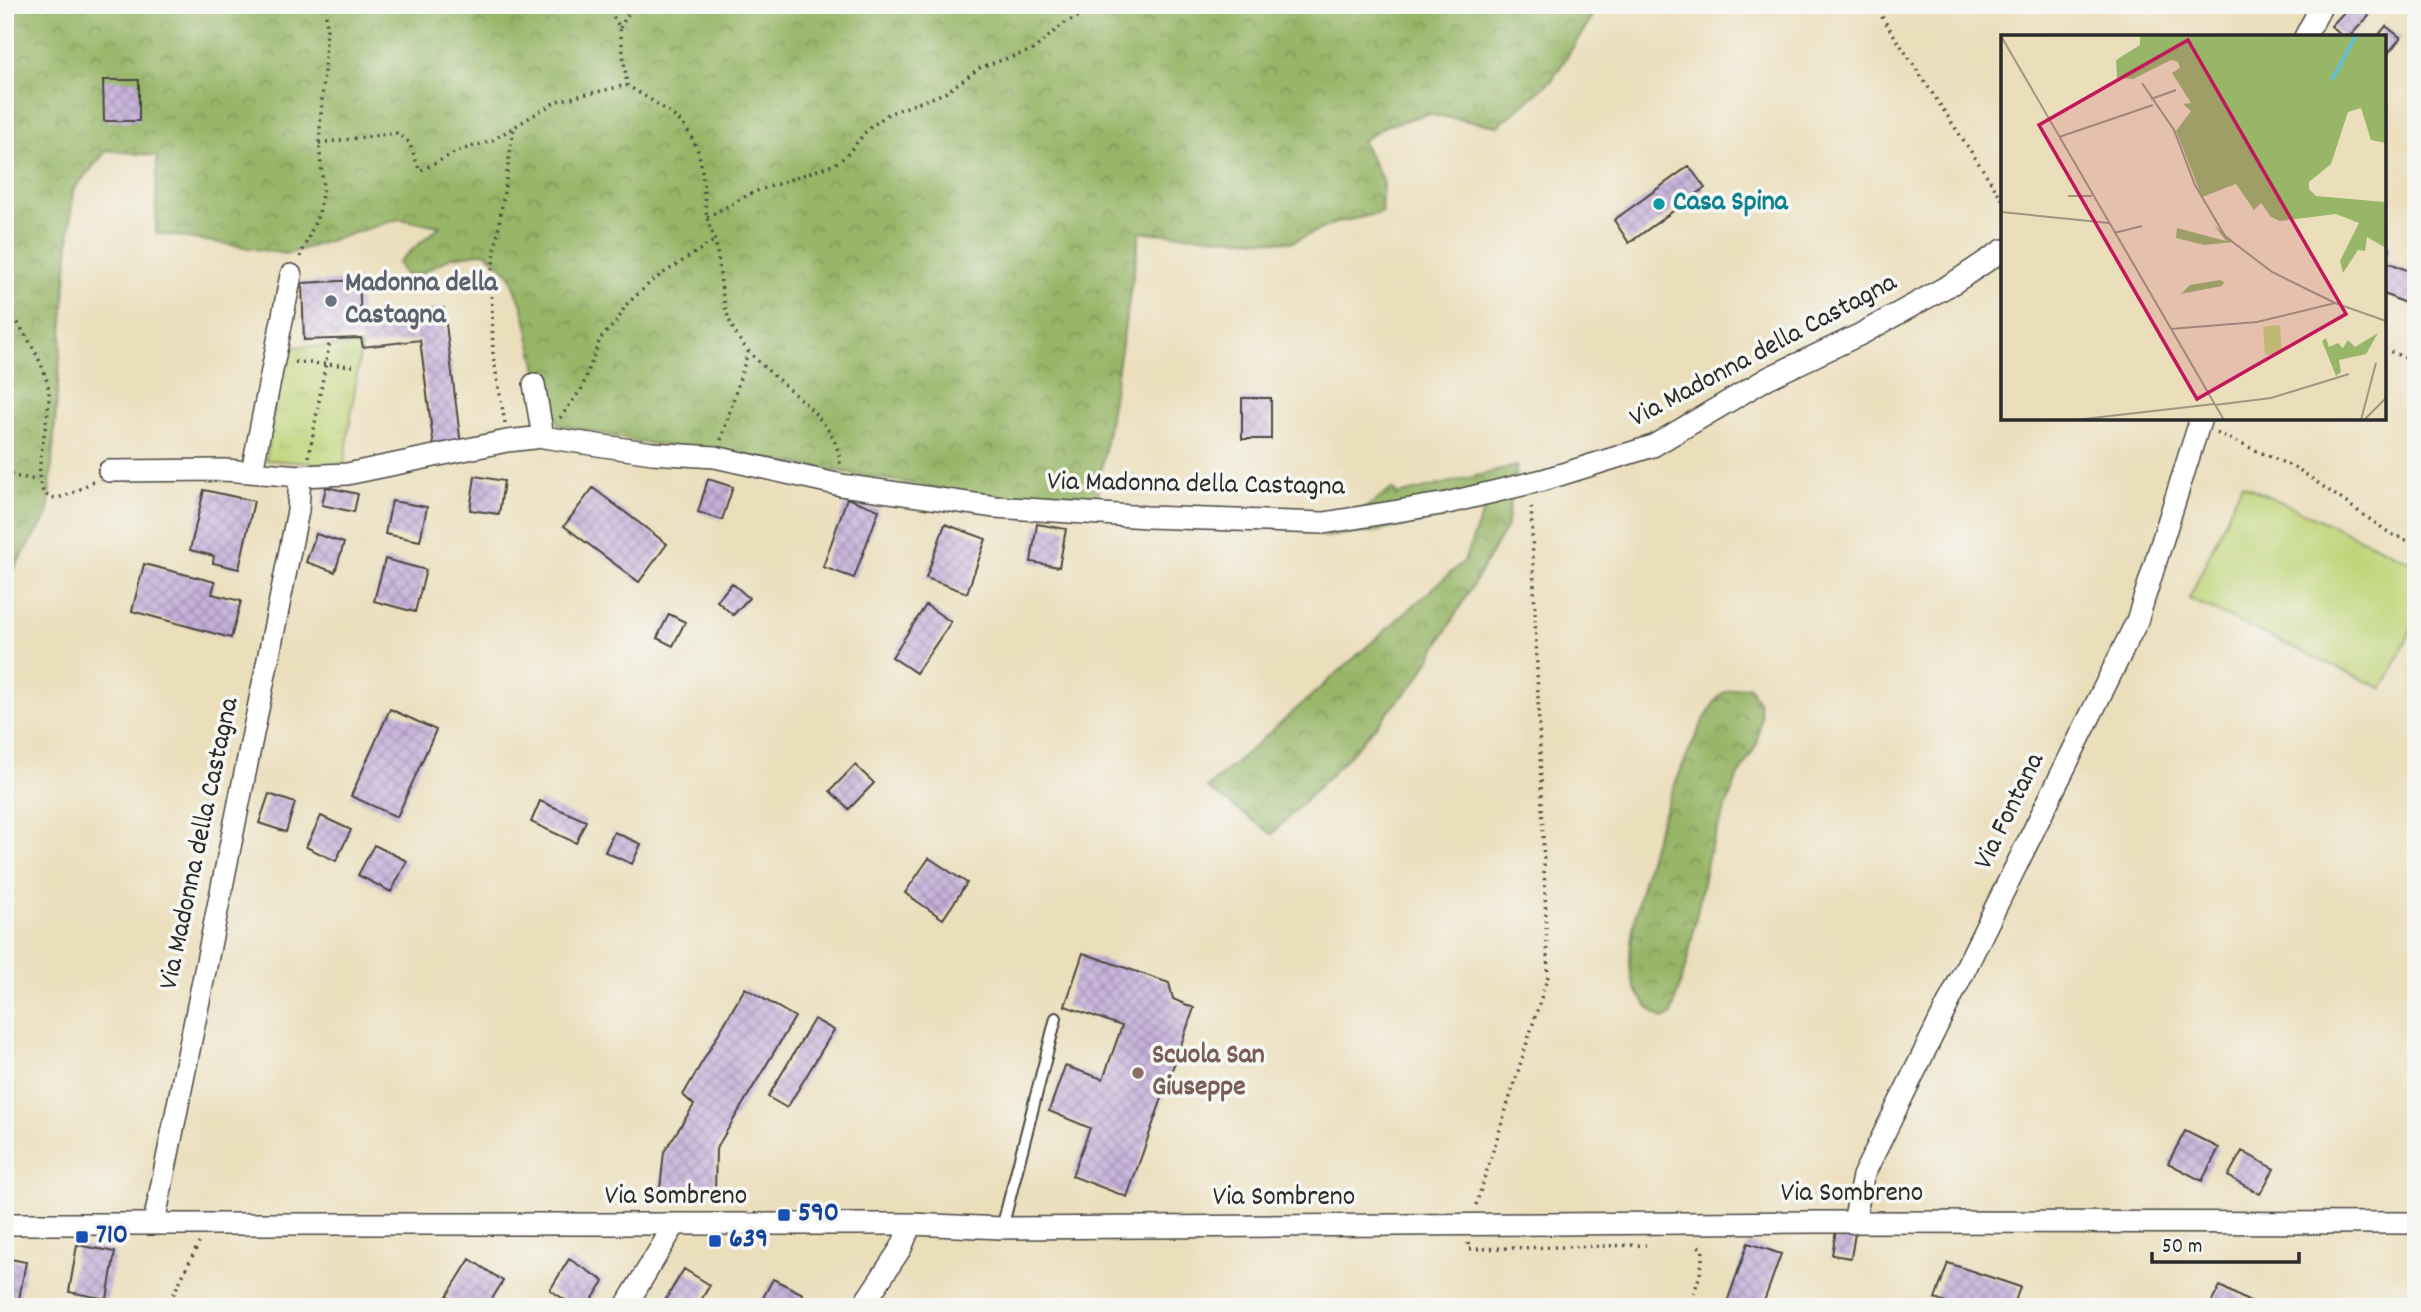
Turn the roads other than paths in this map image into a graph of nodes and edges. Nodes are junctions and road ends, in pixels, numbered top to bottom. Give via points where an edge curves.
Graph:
1 (2322, 5) edge
2 (2302, 35) edge
3 (2001, 251) edge
4 (291, 275) road end
5 (534, 384) dead end
6 (2200, 423) edge
7 (550, 438) junction
8 (109, 471) road end
9 (252, 471) junction
10 (303, 476) junction
11 (1056, 1018) dead end
12 (153, 1223) junction
13 (1854, 1223) junction
14 (2416, 1223) edge
15 (5, 1224) edge
16 (911, 1224) junction
17 (674, 1226) junction
18 (1002, 1228) junction
19 (625, 1307) edge
20 (862, 1307) edge

1 - 2 street
3 - 7 street, Via Madonna della Castagna via 1884,321 1768,378 1653,446 1447,503 1325,523 995,507 841,485 715,457
4 - 9 street
5 - 7 street
6 - 13 street, Via Fontana via 2137,621 1863,1176
7 - 10 street, Via Madonna della Castagna via 507,441 347,474
8 - 9 street, Via Madonna della Castagna
9 - 10 street, Via Madonna della Castagna
10 - 12 street, Via Madonna della Castagna
11 - 18 lane
12 - 15 street, Via Sombreno
12 - 17 street, Via Sombreno
13 - 14 street, Via Sombreno
13 - 18 street, Via Sombreno
16 - 17 street, Via Sombreno
16 - 18 street, Via Sombreno
16 - 20 street via 901,1248
17 - 19 street

